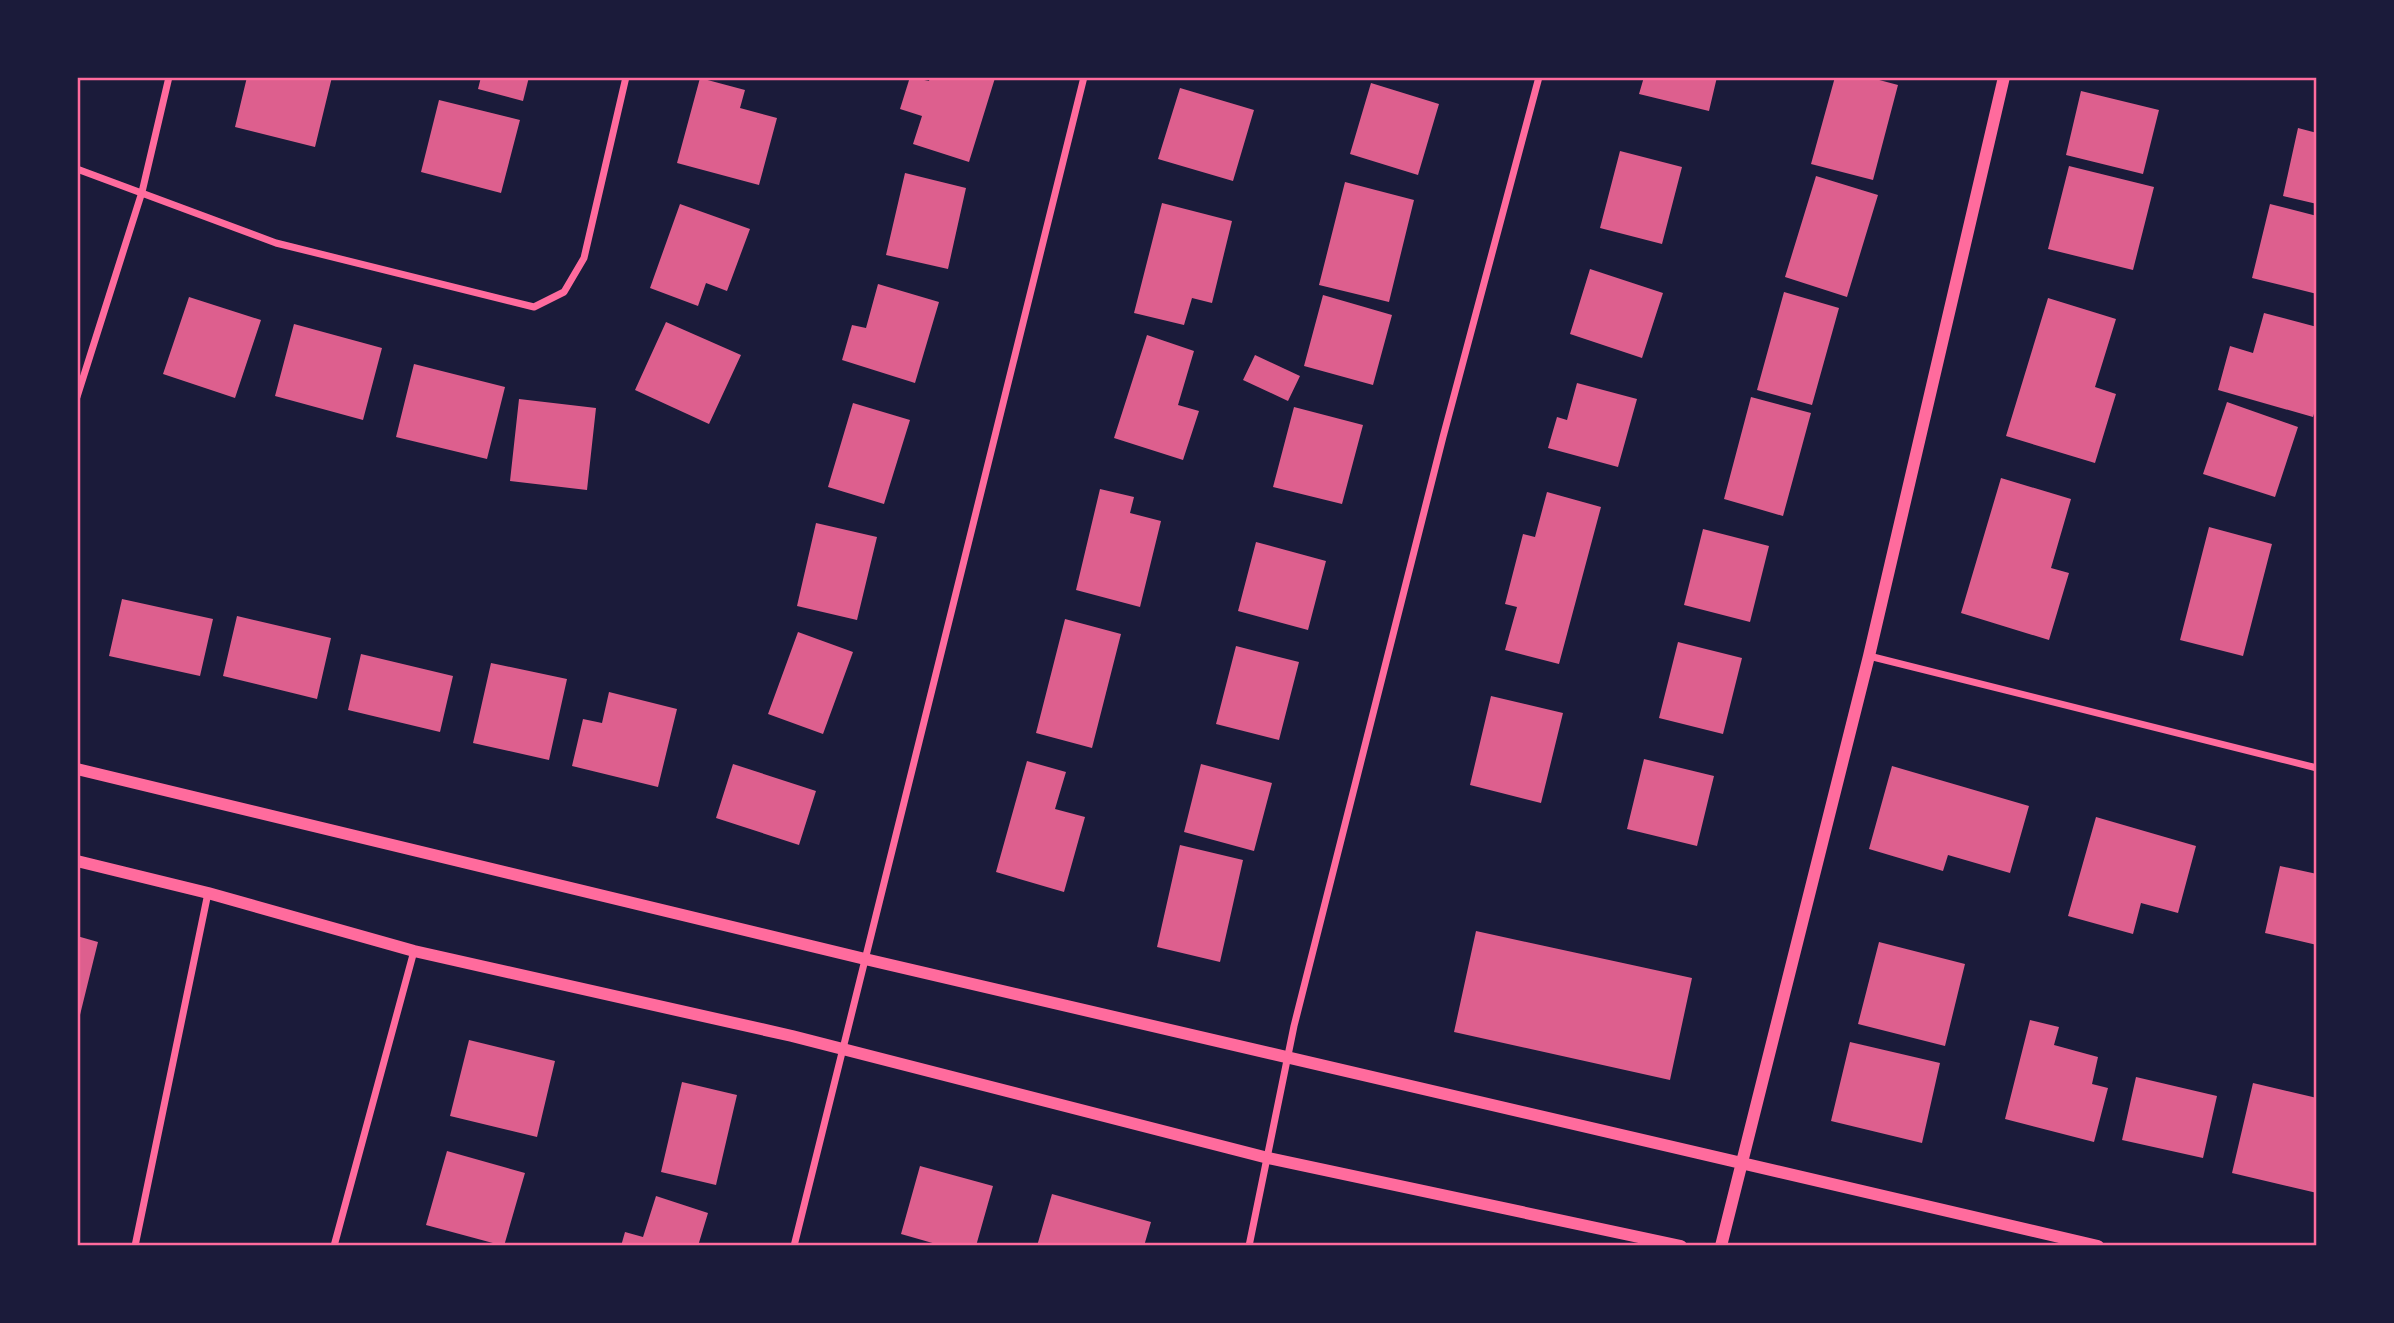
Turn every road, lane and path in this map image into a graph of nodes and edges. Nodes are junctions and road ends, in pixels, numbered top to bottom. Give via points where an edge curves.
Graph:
1 (169, 77) edge
2 (626, 77) edge
3 (1084, 77) edge
4 (1539, 77) edge
5 (2004, 77) edge
6 (77, 169) edge
7 (142, 192) junction
8 (77, 397) edge
9 (1869, 656) junction
10 (2317, 768) edge
11 (77, 769) edge
12 (77, 861) edge
13 (208, 893) junction
14 (414, 951) junction
15 (865, 959) junction
16 (843, 1049) junction
17 (1286, 1058) junction
18 (1268, 1158) junction
19 (1742, 1162) junction
20 (135, 1246) edge
21 (334, 1246) edge
22 (794, 1246) edge
23 (1249, 1246) edge
24 (1682, 1246) edge
25 (1721, 1246) edge
26 (2098, 1246) edge

1 - 7 street
2 - 7 street via 584,258 564,292 534,307 275,243
3 - 15 street
4 - 17 street
5 - 9 street
6 - 7 street
7 - 8 street
9 - 10 street
9 - 19 street
11 - 15 street
12 - 13 street
13 - 14 street
13 - 20 street
14 - 16 street
14 - 21 street
15 - 16 street
15 - 17 street
16 - 18 street
16 - 22 street
17 - 18 street
17 - 19 street
18 - 23 street
18 - 24 street
19 - 25 street
19 - 26 street

